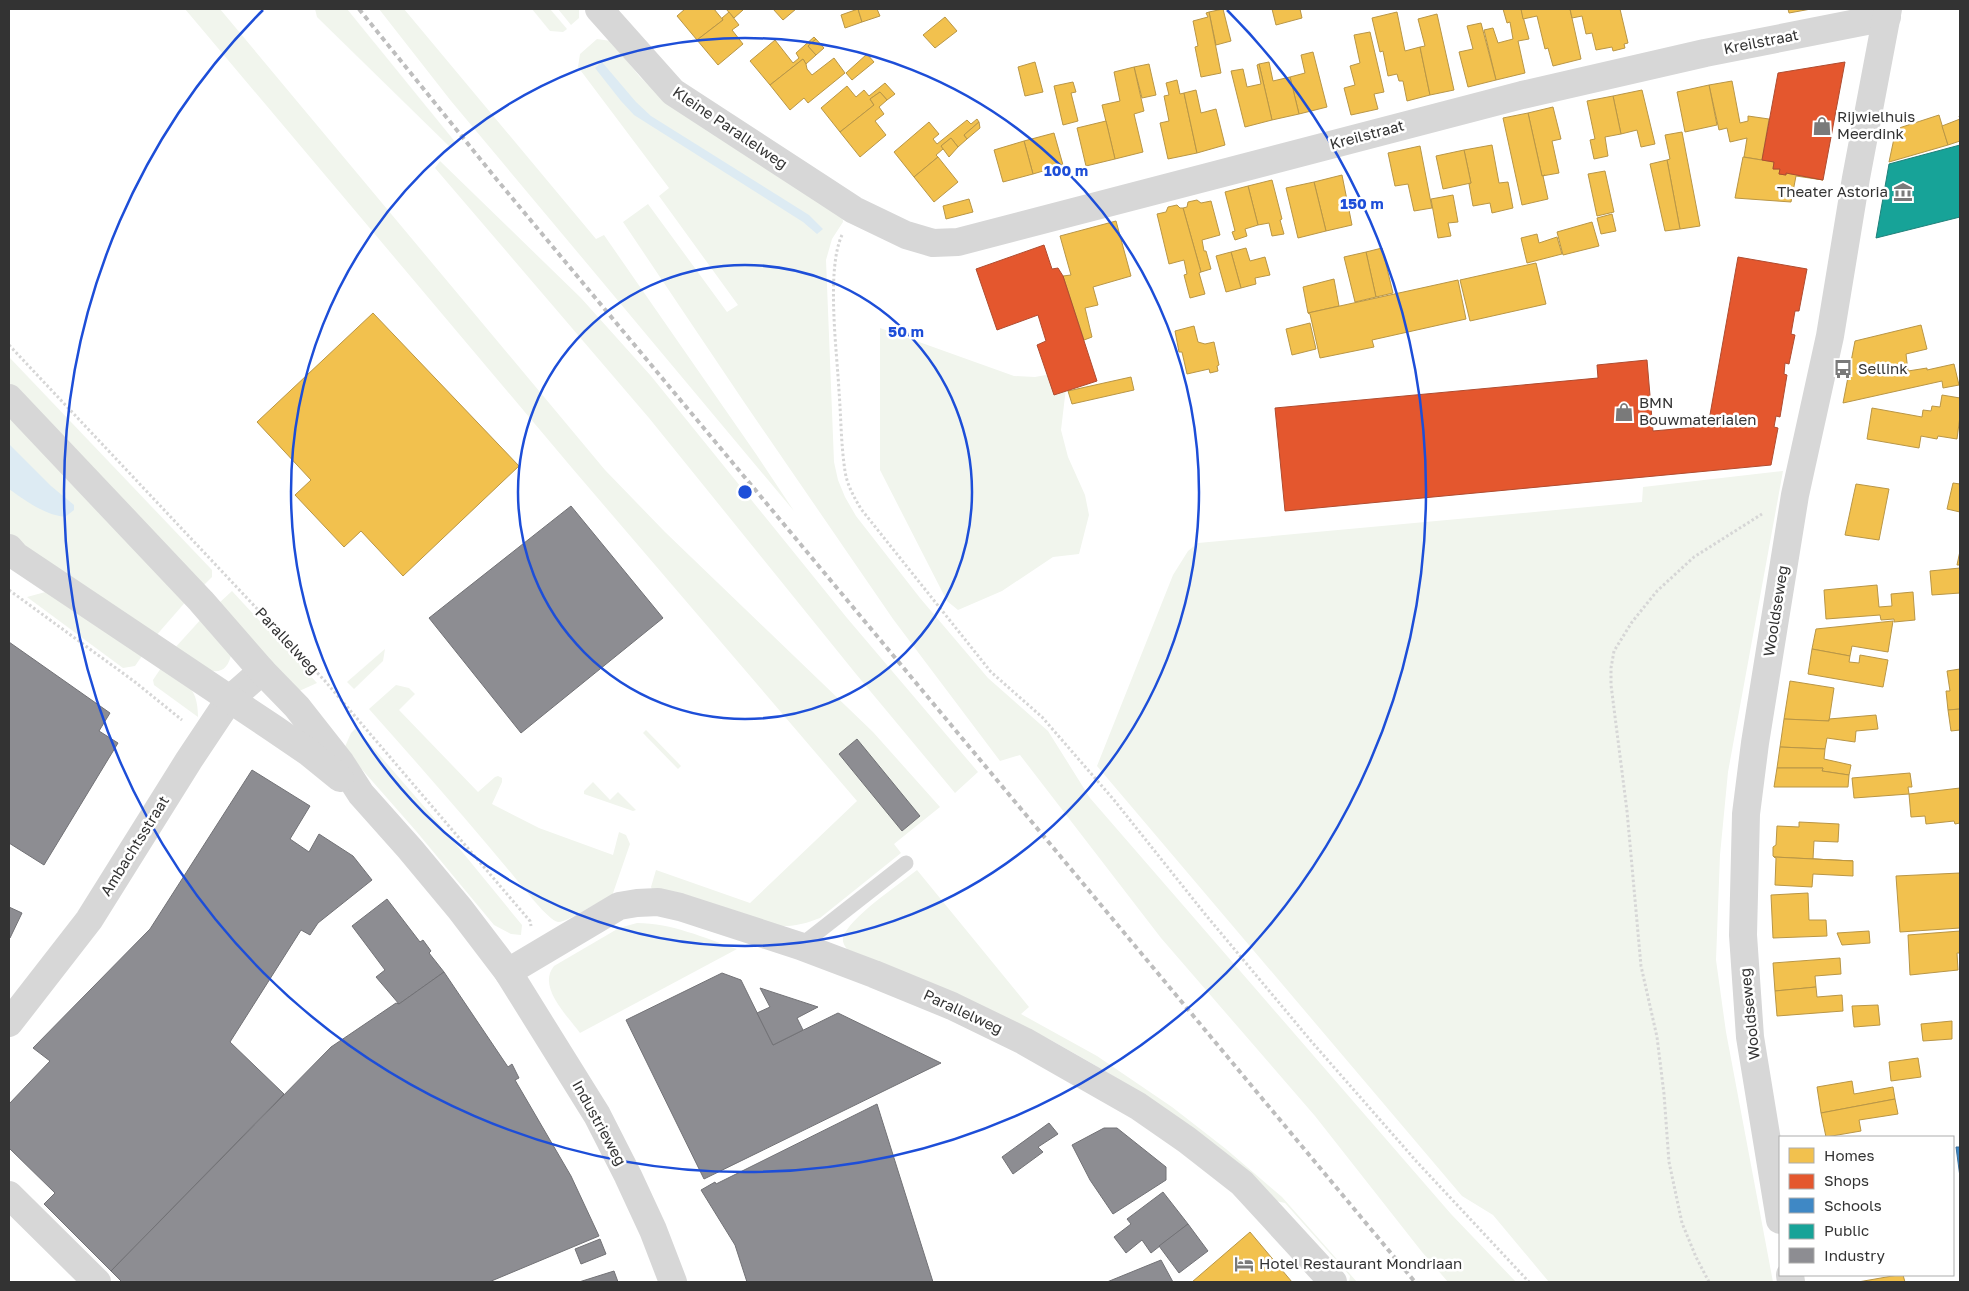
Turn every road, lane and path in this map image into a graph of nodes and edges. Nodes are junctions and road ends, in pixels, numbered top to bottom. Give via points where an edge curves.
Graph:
1 (606, 11) edge
2 (1888, 13) edge
3 (854, 210) junction
4 (9, 345) edge
5 (9, 398) edge
6 (1795, 495) junction
7 (9, 548) edge
8 (262, 671) junction
9 (229, 700) junction
10 (360, 794) junction
11 (906, 863) dead end
12 (800, 946) junction
13 (533, 956) junction
14 (508, 972) junction
15 (9, 1023) edge
16 (9, 1195) edge
17 (1779, 1214) edge
18 (97, 1282) edge
19 (673, 1282) edge
20 (1333, 1282) edge
21 (1529, 1282) edge
22 (1709, 1282) edge

1 - 3 street, Kleine Parallelweg via 673,92
2 - 3 street, Kreilstraat via 1522,95 958,242 933,243 906,236
2 - 6 street, Wooldseweg via 1830,336
3 - 21 path via 838,244 834,279 845,472 861,510 991,672 1042,717 1317,1048
4 - 13 path, Parallelweg via 331,688 530,921
5 - 8 street via 201,601
6 - 17 street, Wooldseweg via 1746,814 1743,935 1750,1037
6 - 22 path via 1694,557 1657,591 1614,651 1611,668 1641,966 1657,1037 1669,1162 1682,1223
7 - 9 street via 16,556
8 - 9 street, Ambachtsstraat
8 - 10 street via 303,714 341,763
9 - 10 street via 308,752
9 - 15 street, Ambachtsstraat via 89,920
10 - 14 street via 460,909
11 - 12 lane
12 - 13 street, Parallelweg via 680,907 651,902 619,906
12 - 20 street, Parallelweg via 952,1006 1024,1041 1138,1106 1242,1183
13 - 14 street, Parallelweg
14 - 19 street, Industrieweg via 597,1115 653,1230
16 - 18 street

